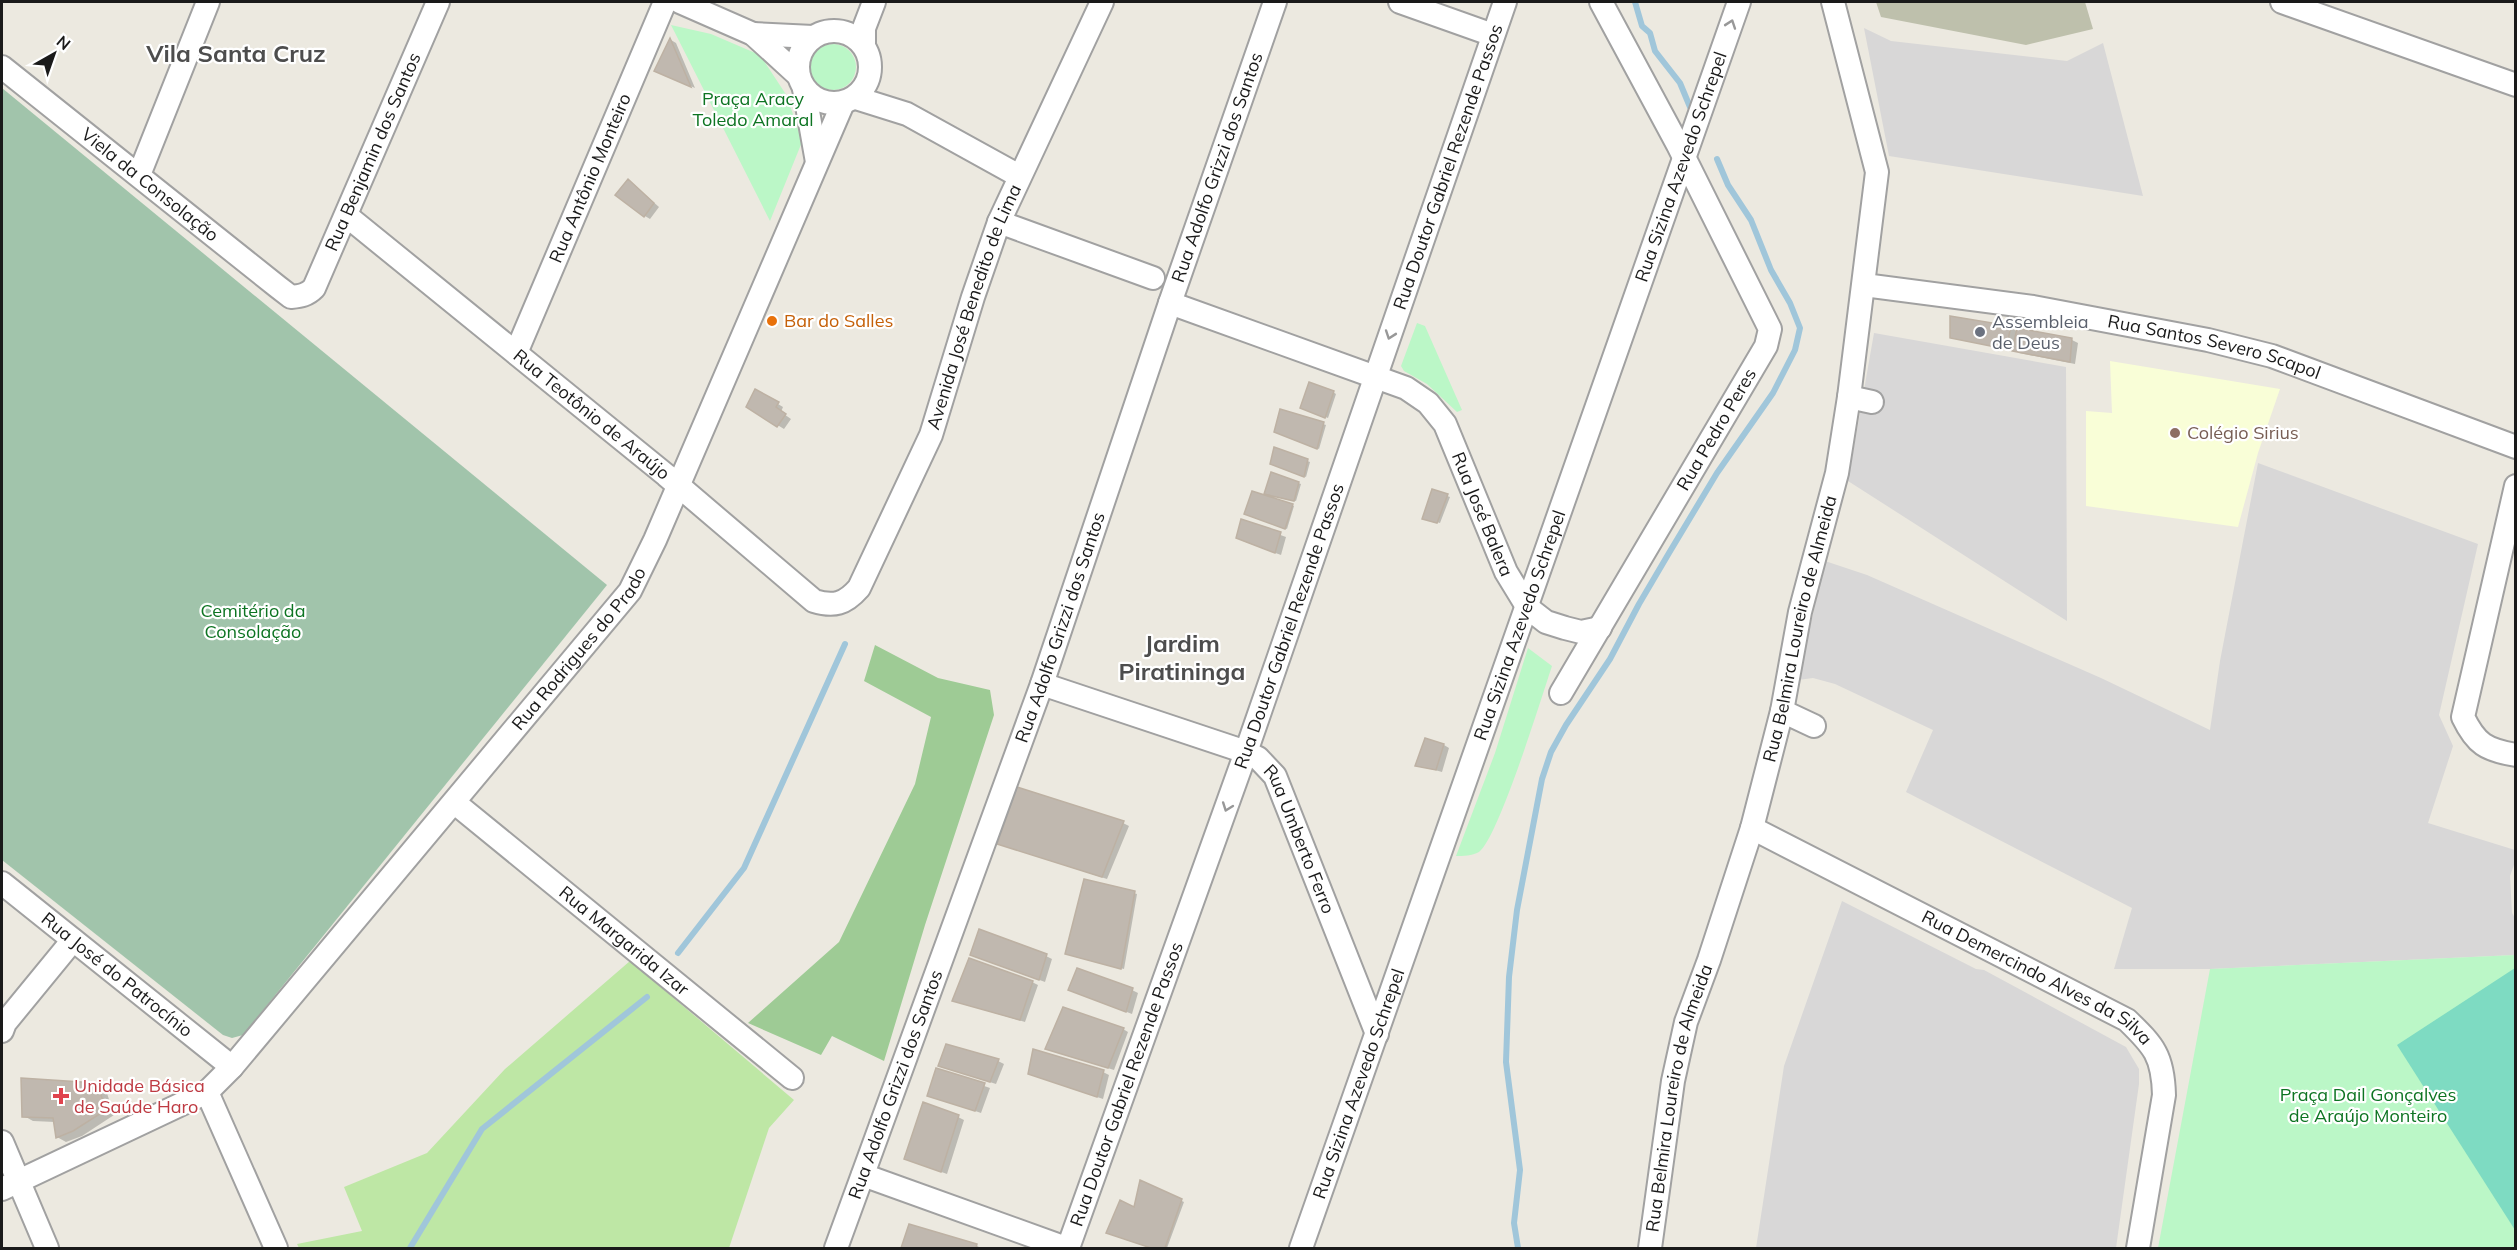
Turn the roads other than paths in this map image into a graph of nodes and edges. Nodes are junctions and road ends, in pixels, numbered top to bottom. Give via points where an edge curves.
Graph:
1 (208, 2) edge
2 (438, 2) edge
3 (665, 2) edge
4 (680, 2) edge
5 (874, 2) edge
6 (1102, 2) edge
7 (1275, 2) edge
8 (1400, 2) edge
9 (1505, 2) edge
10 (1601, 2) edge
11 (1739, 2) edge
12 (1833, 2) edge
13 (2282, 2) edge
14 (753, 34) junction
15 (1493, 35) junction
16 (813, 37) junction
17 (864, 46) junction
18 (2, 67) edge
19 (870, 74) junction
20 (801, 82) junction
21 (2516, 85) edge
22 (849, 100) junction
23 (907, 114) junction
24 (1684, 158) junction
25 (817, 162) junction
26 (139, 175) junction
27 (1019, 177) junction
28 (347, 216) junction
29 (999, 222) junction
30 (1153, 278) dead end
31 (1864, 285) junction
32 (300, 296) joint
33 (1170, 303) junction
34 (516, 353) junction
35 (1375, 377) junction
36 (1849, 397) junction
37 (1872, 402) dead end
38 (2516, 447) edge
39 (678, 485) junction
40 (2516, 486) edge
41 (839, 604) joint
42 (1528, 608) junction
43 (1600, 628) junction
44 (1042, 684) junction
45 (1560, 693) dead end
46 (1782, 711) junction
47 (1814, 726) dead end
48 (1246, 752) junction
49 (2516, 755) edge
50 (455, 803) junction
51 (1752, 828) junction
52 (2, 883) edge
53 (73, 940) junction
54 (1400, 970) junction
55 (1351, 971) junction
56 (2, 1031) edge
57 (1377, 1034) junction
58 (232, 1067) junction
59 (792, 1078) dead end
60 (207, 1092) junction
61 (2, 1142) edge
62 (863, 1175) junction
63 (10, 1185) edge
64 (2142, 1242) edge
65 (47, 1248) edge
66 (276, 1248) edge
67 (836, 1248) edge
68 (1067, 1248) edge
69 (1301, 1248) edge
70 (1650, 1248) edge

1 - 26 street
2 - 28 street, Rua Benjamin dos Santos
3 - 34 street, Rua Antônio Monteiro
4 - 14 street
5 - 17 street via 864,28
6 - 27 street, Avenida José Benedito de Lima
7 - 33 street, Rua Adolfo Grizzi dos Santos
8 - 15 street
9 - 15 street, Rua Doutor Gabriel Rezende Passos
10 - 24 street, Rua Pedro Peres
24 -> 11 street, Rua Sizina Azevedo Schrepel
12 - 31 street, Rua Belmira Loureiro de Almeida via 1877,172
13 - 21 street
14 - 16 street
14 - 20 street
15 -> 35 street, Rua Doutor Gabriel Rezende Passos
16 - 17 street via 826,31 840,31 854,36
16 - 20 street via 797,61
17 - 19 street via 870,59
18 - 26 street, Viela da Consolação
19 - 22 street via 866,87
19 - 23 street
20 - 22 street via 814,99 828,104
20 - 25 street
22 - 23 street
22 - 25 street, Rua Rodrigues do Prado
23 - 27 street
24 - 42 street, Rua Sizina Azevedo Schrepel
24 - 43 street, Rua Pedro Peres via 1767,321 1769,339
25 - 39 street, Rua Rodrigues do Prado
26 - 32 street, Viela da Consolação via 291,297
27 - 29 street, Avenida José Benedito de Lima
28 - 32 street, Rua Benjamin dos Santos via 315,288
28 - 34 street, Rua Teotônio de Araújo
29 - 30 street
29 - 41 street, Avenida José Benedito de Lima via 931,435 859,588
31 - 36 street, Rua Belmira Loureiro de Almeida
31 - 38 street, Rua Santos Severo Scapol via 2033,307 2261,353
33 - 35 street, Rua José Balera
33 - 44 street, Rua Adolfo Grizzi dos Santos
34 - 39 street, Rua Teotônio de Araújo
35 - 42 street, Rua José Balera via 1417,394 1445,424 1506,572
35 - 48 street, Rua Doutor Gabriel Rezende Passos
36 - 37 street
36 - 46 street, Rua Belmira Loureiro de Almeida via 1810,614
39 - 41 street, Rua Teotônio de Araújo via 814,601
39 - 50 street, Rua Rodrigues do Prado via 630,591
40 - 49 street via 2463,717 2473,738 2495,751
42 - 43 street, Rua José Balera via 1546,622 1565,628 1581,632
42 - 54 street, Rua Sizina Azevedo Schrepel
43 - 45 street, Rua Pedro Peres
44 - 48 street, Rua Umberto Ferro
44 - 62 street, Rua Adolfo Grizzi dos Santos
46 - 47 street
46 - 51 street, Rua Belmira Loureiro de Almeida
48 - 55 street, Rua Umberto Ferro via 1258,758 1275,776
48 -> 68 street, Rua Doutor Gabriel Rezende Passos
50 - 58 street, Rua Rodrigues do Prado
50 - 59 street, Rua Margarida Izar
51 - 64 street, Rua Demercindo Alves da Silva via 2127,1020 2152,1044 2163,1071 2164,1095
51 - 70 street, Rua Belmira Loureiro de Almeida via 1686,1022 1672,1081
52 - 53 street, Rua José do Patrocínio
53 - 56 street
53 - 58 street, Rua José do Patrocínio
54 - 55 street via 1381,987 1372,986
54 - 57 street, Rua Sizina Azevedo Schrepel
55 - 57 street, Rua Umberto Ferro
57 - 69 street, Rua Sizina Azevedo Schrepel
58 - 60 street, Rua Rodrigues do Prado
60 - 63 street, Rua Rodrigues do Prado
60 - 66 street
61 - 63 street
62 - 67 street, Rua Adolfo Grizzi dos Santos
62 - 68 street
63 - 65 street

